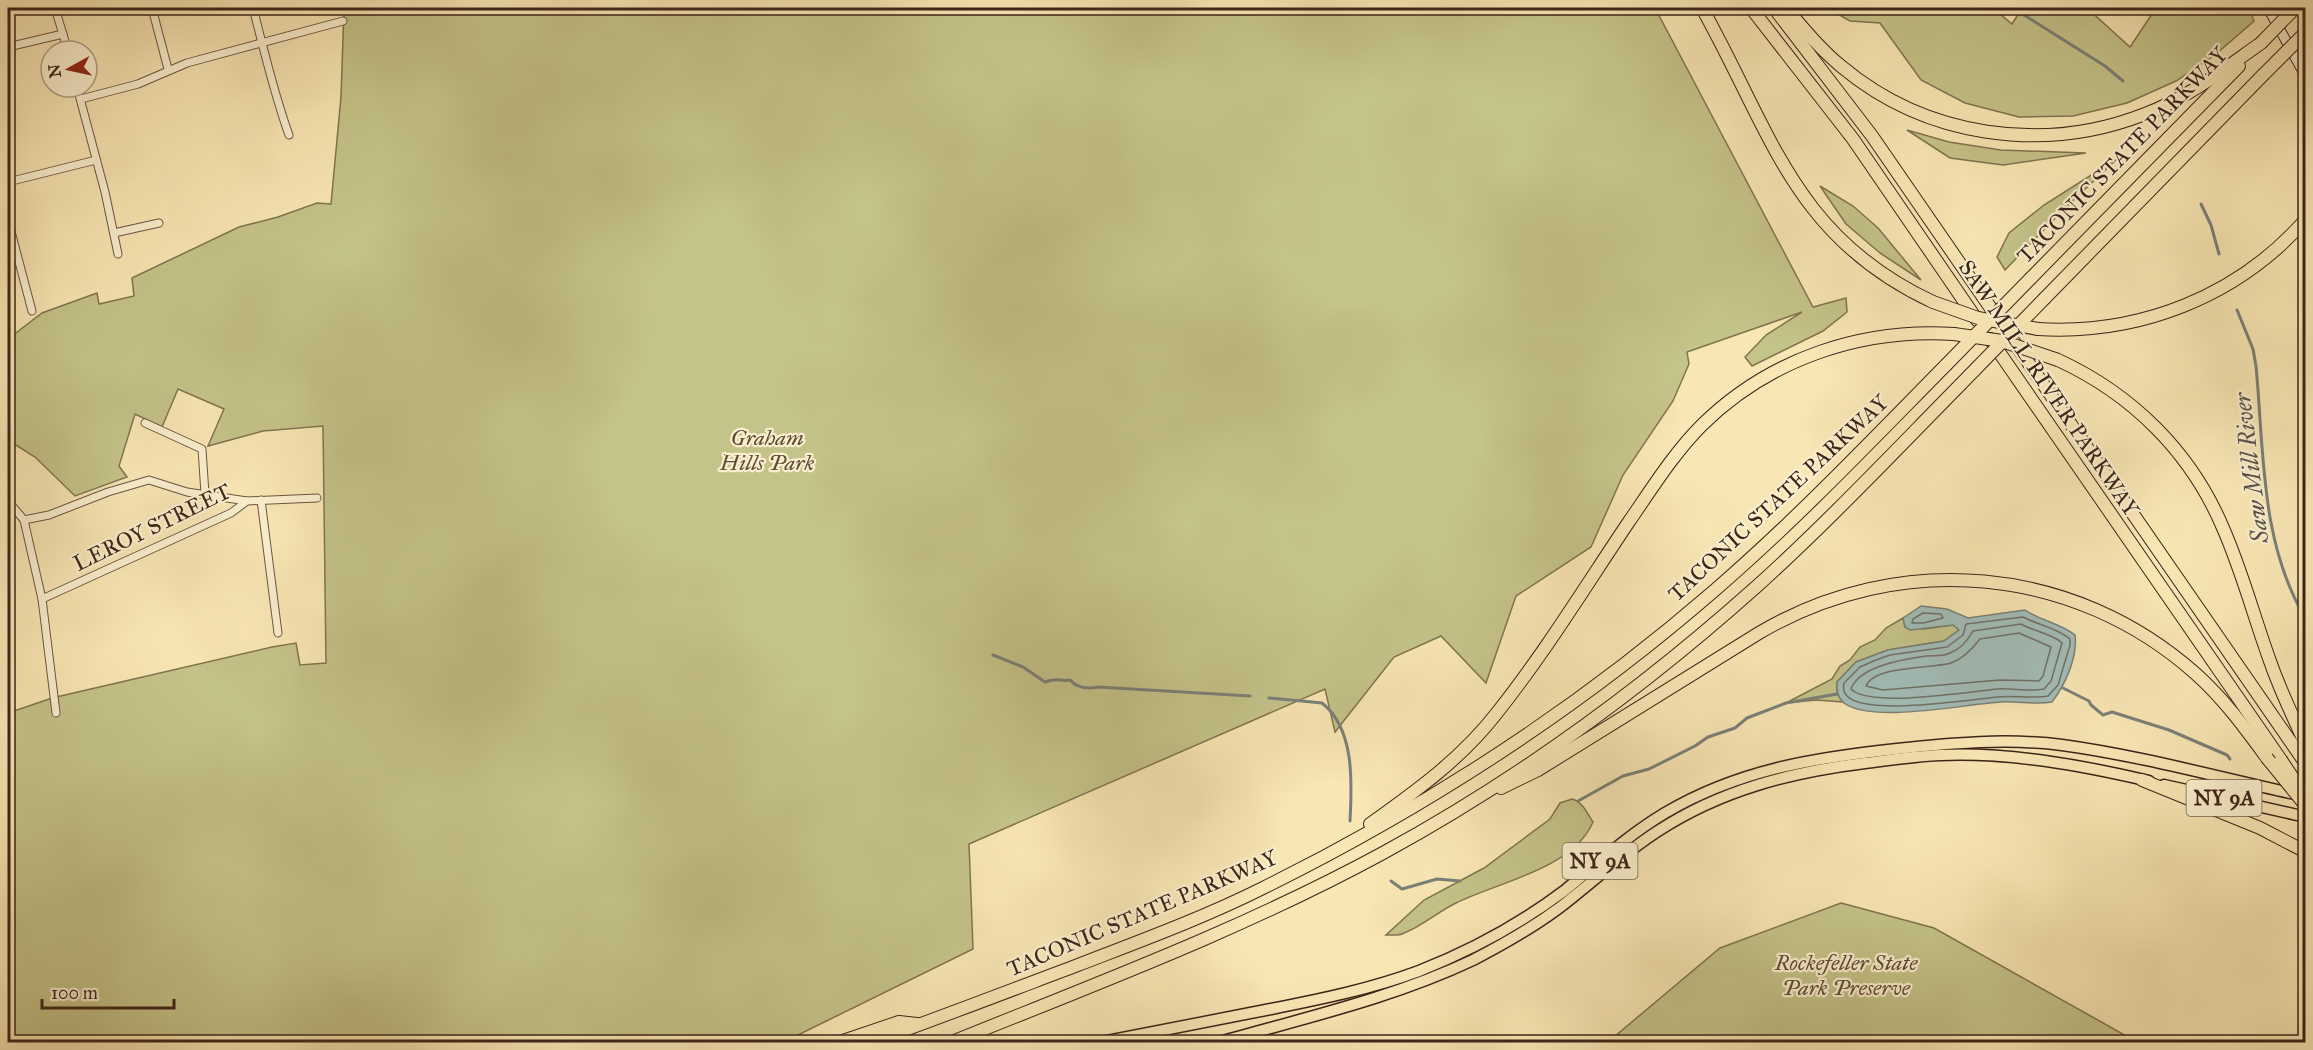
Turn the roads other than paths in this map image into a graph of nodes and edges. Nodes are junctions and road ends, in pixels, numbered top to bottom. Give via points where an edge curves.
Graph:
1 (55, 8) edge
2 (152, 8) edge
3 (253, 8) edge
4 (1702, 8) edge
5 (1751, 8) edge
6 (1774, 8) edge
7 (1786, 8) edge
8 (2268, 8) edge
9 (2295, 8) edge
10 (343, 21) dead end
11 (2306, 32) edge
12 (63, 34) junction
13 (64, 39) edge
14 (262, 42) junction
15 (2261, 43) junction
16 (8, 47) edge
17 (168, 69) junction
18 (2306, 77) edge
19 (99, 94) edge
20 (81, 99) edge
21 (289, 135) dead end
22 (96, 160) junction
23 (8, 182) edge
24 (2306, 219) edge
25 (8, 220) edge
26 (159, 223) dead end
27 (114, 233) junction
28 (118, 254) dead end
29 (32, 311) dead end
30 (145, 423) dead end
31 (206, 494) junction
32 (318, 498) dead end
33 (261, 500) junction
34 (8, 501) edge
35 (247, 501) junction
36 (24, 520) junction
37 (42, 599) junction
38 (278, 633) dead end
39 (56, 713) dead end
40 (2306, 745) edge
41 (2306, 764) edge
42 (2142, 780) junction
43 (2303, 796) edge
44 (1470, 801) junction
45 (2306, 806) edge
46 (2306, 817) edge
47 (2306, 852) edge
48 (1330, 853) junction
49 (921, 1024) junction
50 (840, 1042) edge
51 (872, 1042) edge
52 (952, 1042) edge
53 (1102, 1042) edge
54 (1220, 1042) edge

1 - 12 street
2 - 17 street
3 - 14 street
4 - 24 highway, bridge via 1782,164 1810,207 1871,267 1933,302 1978,318 2038,329 2077,330 2158,316 2190,304 2248,271
5 - 43 highway, SAW MILL RIVER PARKWAY, bridge via 1853,139
6 - 41 highway, SAW MILL RIVER PARKWAY via 1872,136
7 - 15 highway via 1829,56 1883,96 1941,121 2010,135 2084,132 2146,114 2190,92
8 - 18 main road
9 - 15 highway, TACONIC STATE PARKWAY, bridge
10 - 14 street
11 - 44 highway, TACONIC STATE PARKWAY, bridge via 1826,521 1706,630 1588,722
12 - 13 street
12 - 16 street
14 - 17 street
14 - 21 street
15 - 48 highway, TACONIC STATE PARKWAY, bridge via 1786,526 1715,590 1563,710 1484,764
17 - 19 street via 138,84
20 - 22 street
22 - 23 street
22 - 27 street
25 - 29 street
26 - 27 street
27 - 28 street
30 - 31 street via 202,449
31 - 35 street
31 - 36 street via 148,480
32 - 33 street, LEROY STREET
33 - 35 street, LEROY STREET
33 - 38 street
34 - 36 street
35 - 37 street, LEROY STREET via 231,513
36 - 37 street
37 - 39 street
40 - 48 highway, bridge via 2275,676 2224,528 2175,448 2141,413 2106,386 2058,360 2002,341 1954,334 1898,334 1835,346 1776,370 1700,427 1670,462 1518,685 1480,733 1432,778
42 - 46 main road, NY 9A
42 - 47 highway via 2254,825
42 - 54 main road, NY 9A via 2044,761 1952,755 1833,767 1770,780 1721,797 1676,820 1644,840 1557,909 1473,959 1413,985
43 - 53 main road, NY 9A via 2103,752 2038,743 1949,743 1787,764 1732,781 1673,809 1631,836 1536,910 1479,944 1419,971 1313,1000
44 - 45 highway, bridge via 1538,770 1797,613 1863,590 1898,583 1969,580 2029,588 2064,598 2120,621 2151,639 2219,697
44 - 52 highway, TACONIC STATE PARKWAY via 1383,853 1256,917
48 - 49 highway, TACONIC STATE PARKWAY via 1216,910
49 - 50 highway via 899,1022
49 - 51 highway, TACONIC STATE PARKWAY

